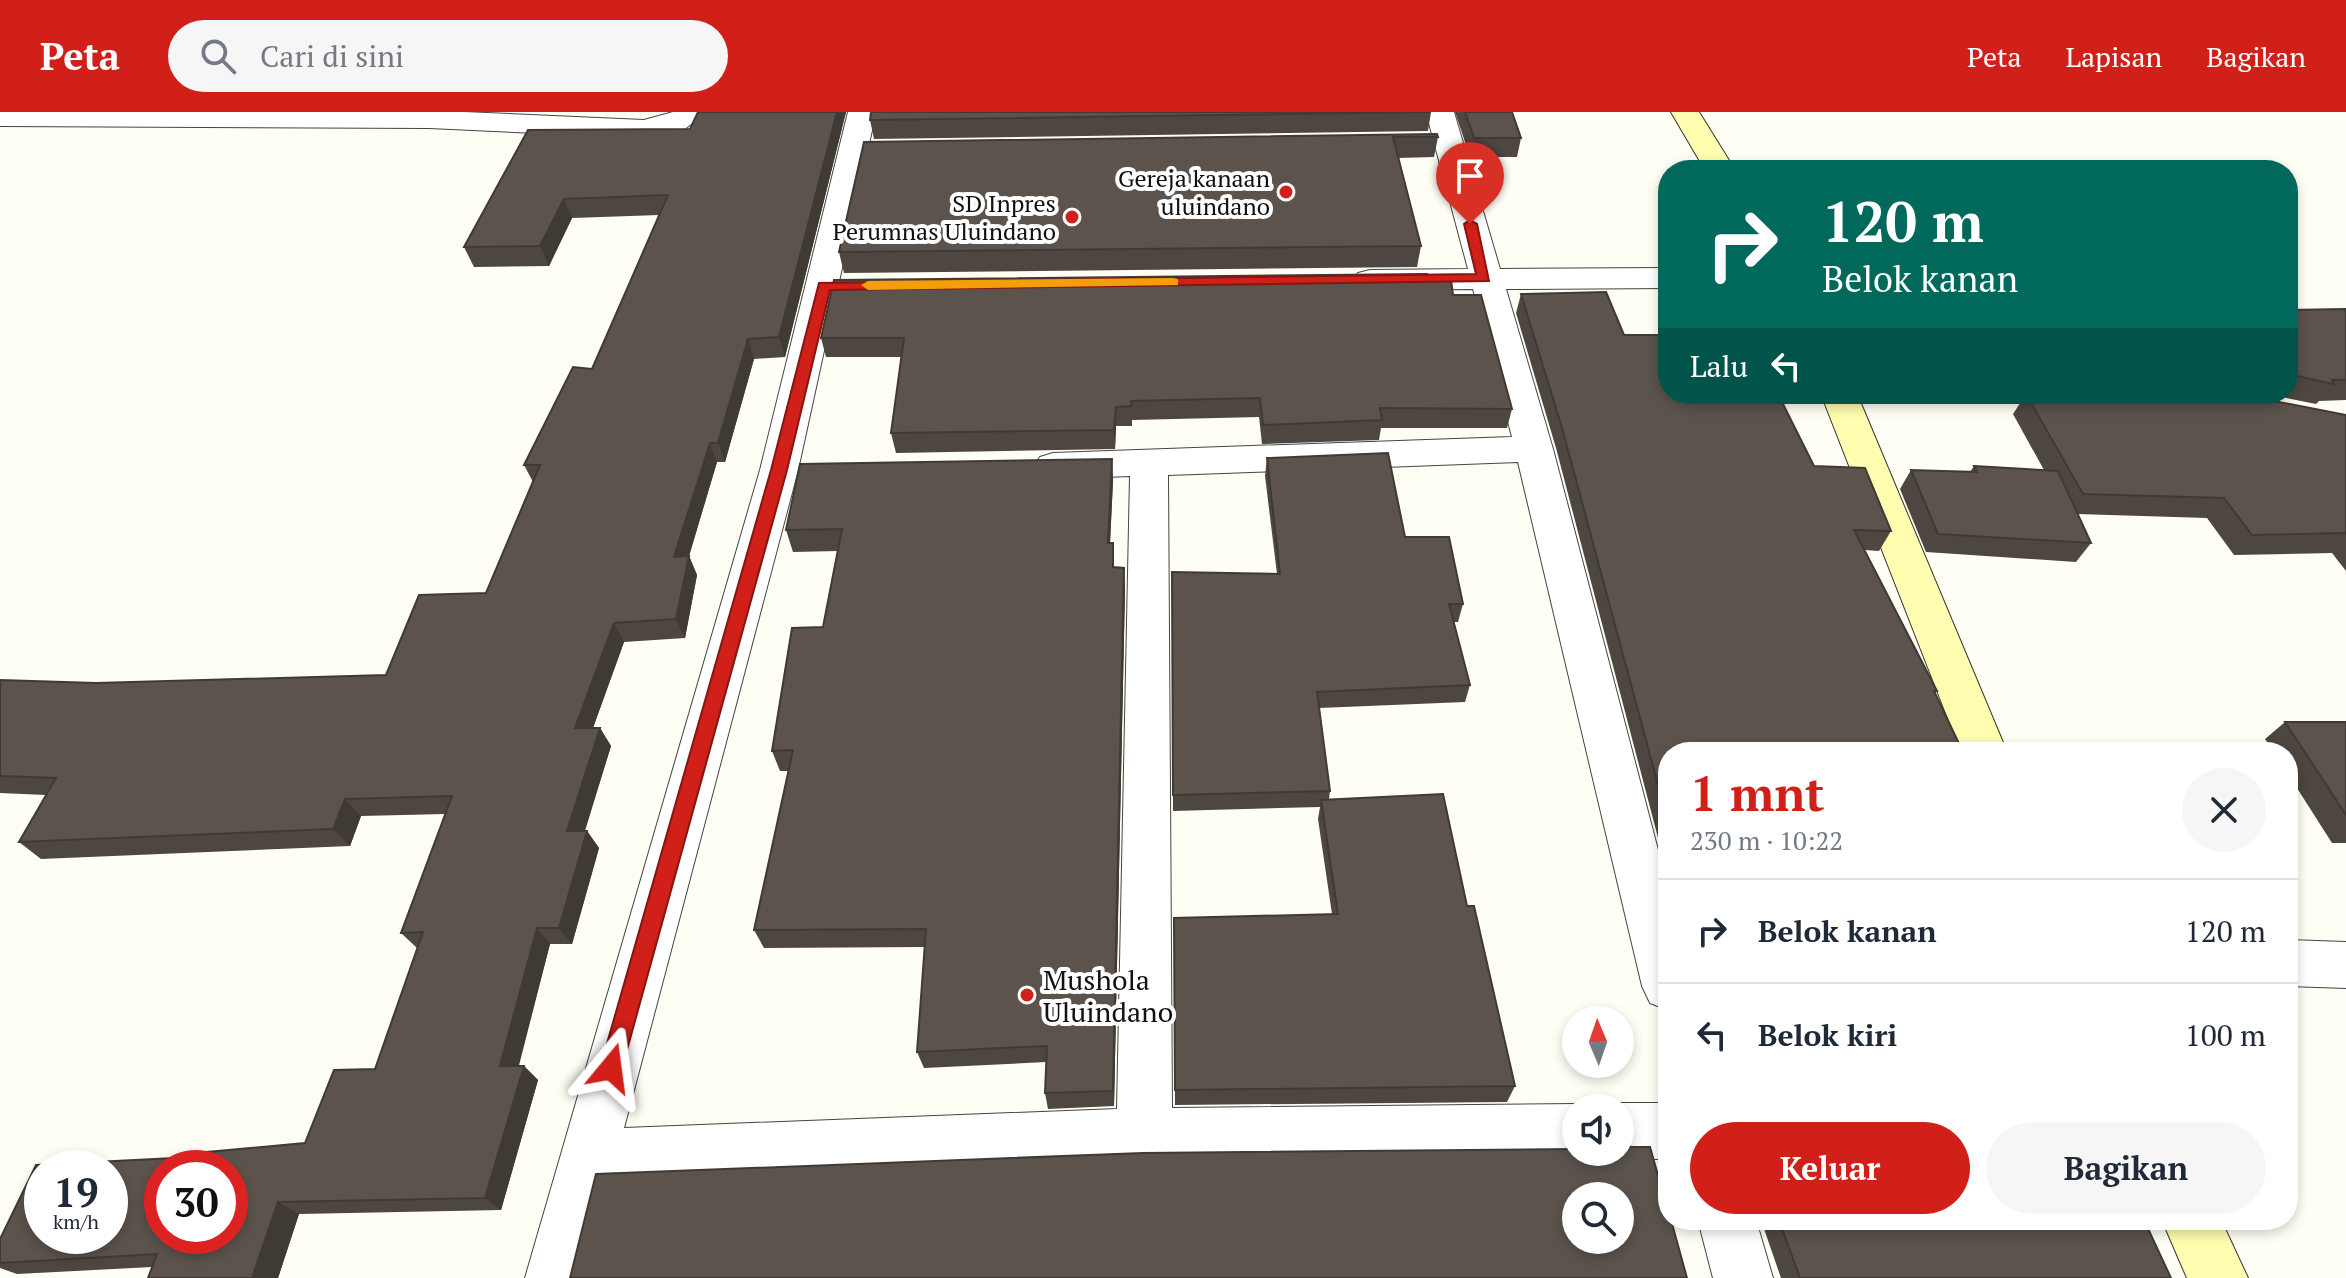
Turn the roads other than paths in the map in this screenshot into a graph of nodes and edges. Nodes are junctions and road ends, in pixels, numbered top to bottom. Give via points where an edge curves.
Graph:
1 (693, 112) edge
2 (1685, 112) edge
3 (432, 115) edge
4 (0, 117) edge
5 (1436, 133) edge
6 (867, 138) edge
7 (1714, 160) edge
8 (1484, 278) junction
9 (1658, 278) edge
10 (1342, 280) edge
11 (1843, 404) edge
12 (1534, 449) junction
13 (1149, 465) junction
14 (1010, 466) edge
15 (1980, 742) edge
16 (1658, 946) edge
17 (2298, 963) edge
18 (2346, 965) edge
19 (1634, 1131) edge
20 (1658, 1131) edge
21 (1562, 1132) edge
22 (1144, 1136) junction
23 (586, 1158) junction
24 (1730, 1230) edge
25 (2196, 1230) edge
26 (555, 1278) edge
27 (1743, 1278) edge
28 (2218, 1278) edge

1 - 3 street via 672,125 644,129
2 - 7 street
3 - 4 street
5 - 8 street
6 - 23 street via 840,286 794,470
8 - 9 street
8 - 10 street
8 - 12 street
11 - 15 street
12 - 13 street
12 - 16 street
13 - 14 street
13 - 22 street
17 - 18 street
19 - 20 street
21 - 22 street
22 - 23 street
23 - 26 street
24 - 27 street
25 - 28 street

